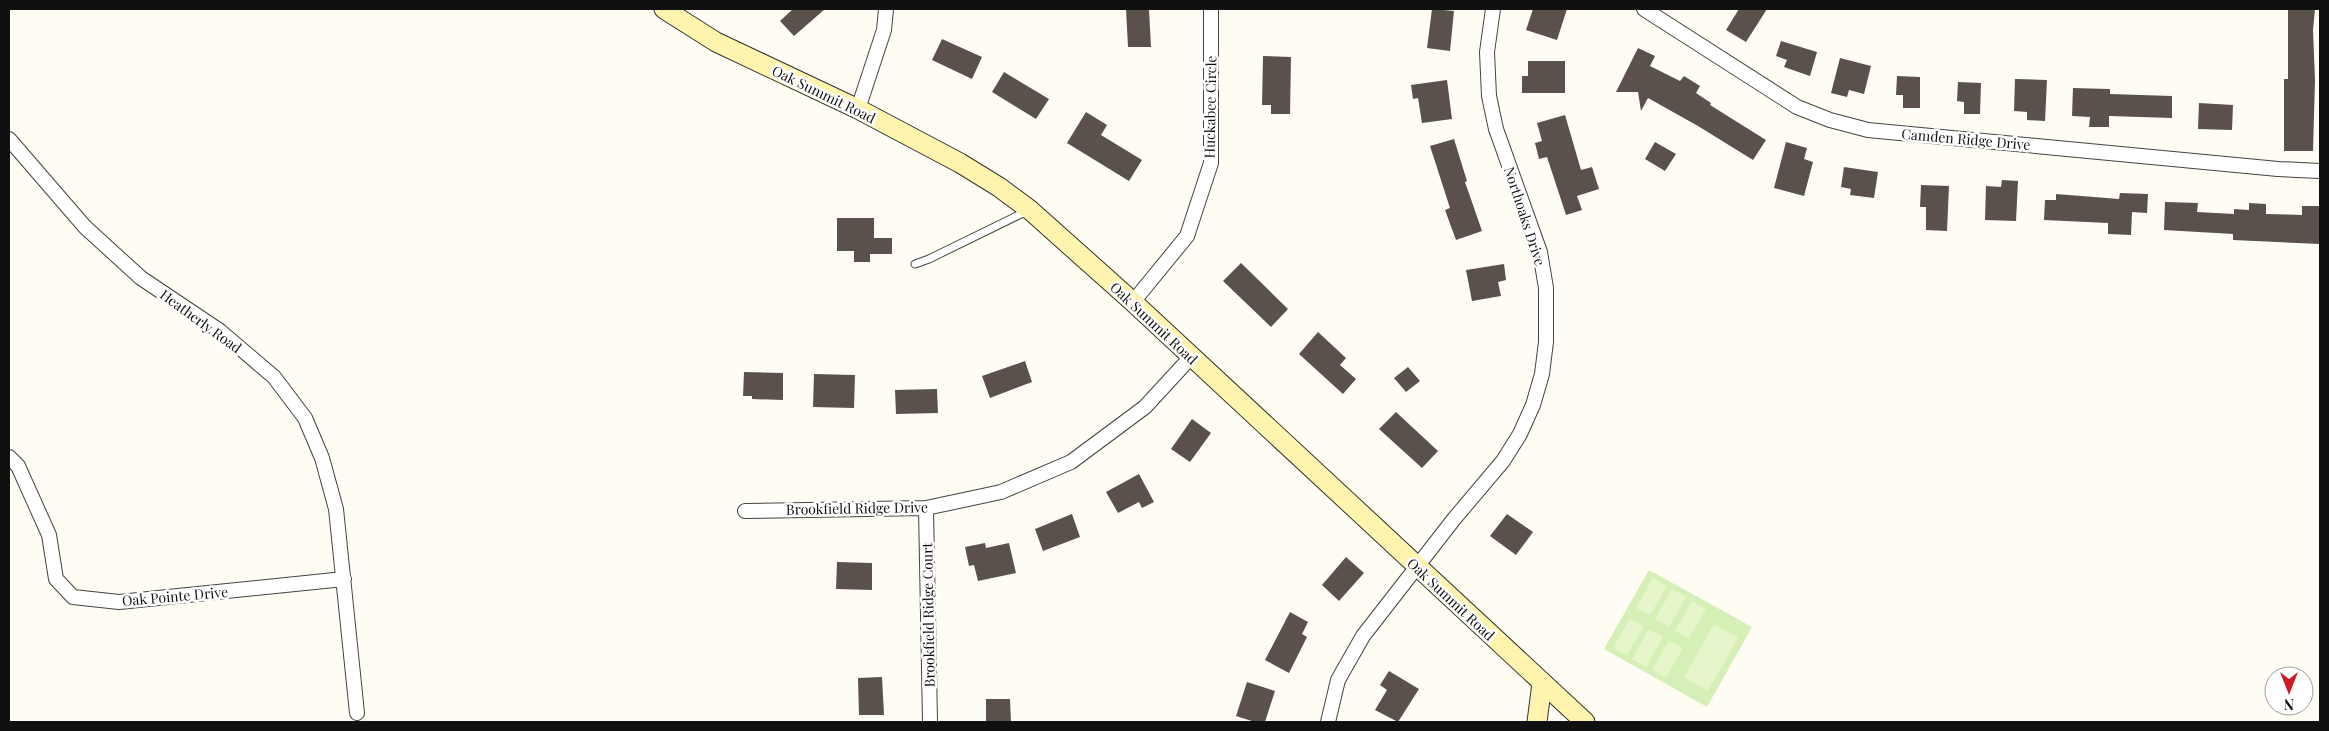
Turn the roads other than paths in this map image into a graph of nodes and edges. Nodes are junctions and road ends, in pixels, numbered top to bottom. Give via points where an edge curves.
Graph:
1 (664, 9) edge
2 (886, 9) edge
3 (1211, 9) edge
4 (1493, 9) edge
5 (1644, 9) edge
6 (858, 109) junction
7 (9, 139) edge
8 (2320, 171) edge
9 (1030, 210) junction
10 (915, 264) dead end
11 (1133, 302) junction
12 (1191, 357) junction
13 (9, 457) edge
14 (926, 508) junction
15 (745, 511) dead end
16 (1418, 568) junction
17 (344, 579) junction
18 (1542, 683) junction
19 (357, 713) dead end
20 (930, 722) edge
21 (1328, 722) edge
22 (1537, 722) edge
23 (1585, 722) edge

1 - 6 main road, Oak Summit Road via 716,42
2 - 6 street via 884,30
3 - 11 street, Huckabee Circle via 1210,163 1187,236
4 - 16 street, Northoaks Drive via 1487,52 1489,96 1496,129 1540,252 1546,288 1546,342 1533,405 1520,434 1503,462 1454,519
5 - 8 street, Camden Ridge Drive via 1797,106 1849,126
6 - 9 main road, Oak Summit Road via 960,163
7 - 17 street, Heatherly Road via 85,227 141,278 220,331 274,378 305,418 322,458 336,509
9 - 10 lane
9 - 11 main road, Oak Summit Road
11 - 12 main road, Oak Summit Road
12 - 14 street, Brookfield Ridge Drive via 1145,407 1071,462 1001,492
12 - 16 main road, Oak Summit Road
13 - 17 street, Oak Pointe Drive via 18,466 49,535 56,579 74,597 119,602
14 - 15 street, Brookfield Ridge Drive
14 - 20 street, Brookfield Ridge Court
16 - 18 main road, Oak Summit Road
16 - 21 street, Northoaks Drive via 1363,636 1338,680
17 - 19 street, Heatherly Road
18 - 22 main road
18 - 23 main road, Oak Summit Road

